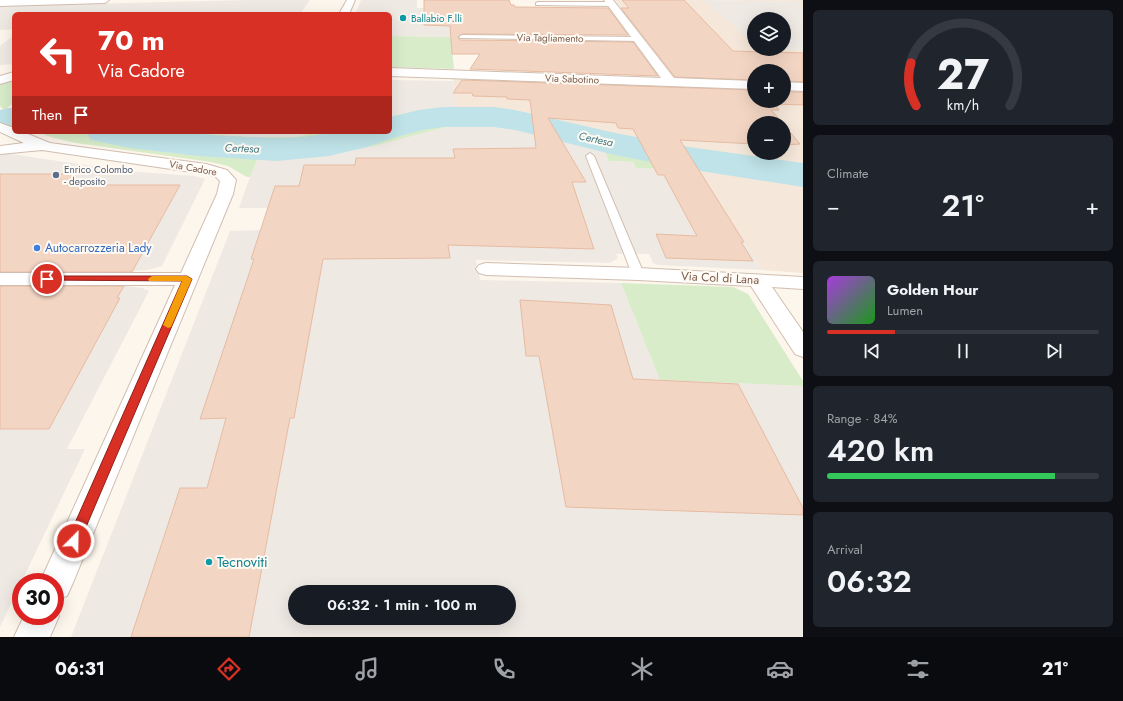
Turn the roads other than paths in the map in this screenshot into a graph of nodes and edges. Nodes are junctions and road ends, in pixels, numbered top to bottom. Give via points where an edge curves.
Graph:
1 (104, 0) edge
2 (351, 0) edge
3 (610, 2) edge
4 (0, 3) edge
5 (538, 4) dead end
6 (345, 12) edge
7 (462, 37) dead end
8 (637, 39) junction
9 (0, 71) edge
10 (12, 71) edge
11 (392, 72) edge
12 (12, 77) edge
13 (0, 80) edge
14 (670, 82) junction
15 (747, 85) edge
16 (791, 86) edge
17 (803, 87) edge
18 (0, 127) edge
19 (12, 132) edge
20 (16, 134) edge
21 (48, 147) junction
22 (0, 150) edge
23 (590, 156) dead end
24 (486, 269) dead end
25 (638, 274) junction
26 (0, 279) edge
27 (187, 279) junction
28 (757, 280) junction
29 (803, 283) edge
30 (803, 349) edge
31 (60, 573) edge
32 (38, 625) edge
33 (32, 637) edge

1 - 4 street
2 - 6 street
3 - 5 lane
3 - 8 street
7 - 8 lane, Via Tagliamento
8 - 14 street
9 - 10 street
11 - 14 street, Via Sabotino
12 - 13 street
14 - 15 street, Via Sabotino
16 - 17 street
18 - 19 street, Via Cadore
20 - 21 street, Via Cadore
21 - 22 street, Via Cadore via 30,146
21 - 27 street, Via Cadore via 196,167 225,176 228,180 226,189
23 - 25 lane
24 - 25 street, Via Col di Lana
25 - 28 street, Via Col di Lana
26 - 27 street
27 - 31 street, Via Cadore
28 - 29 street, Via Col di Lana
28 - 30 street
32 - 33 street

